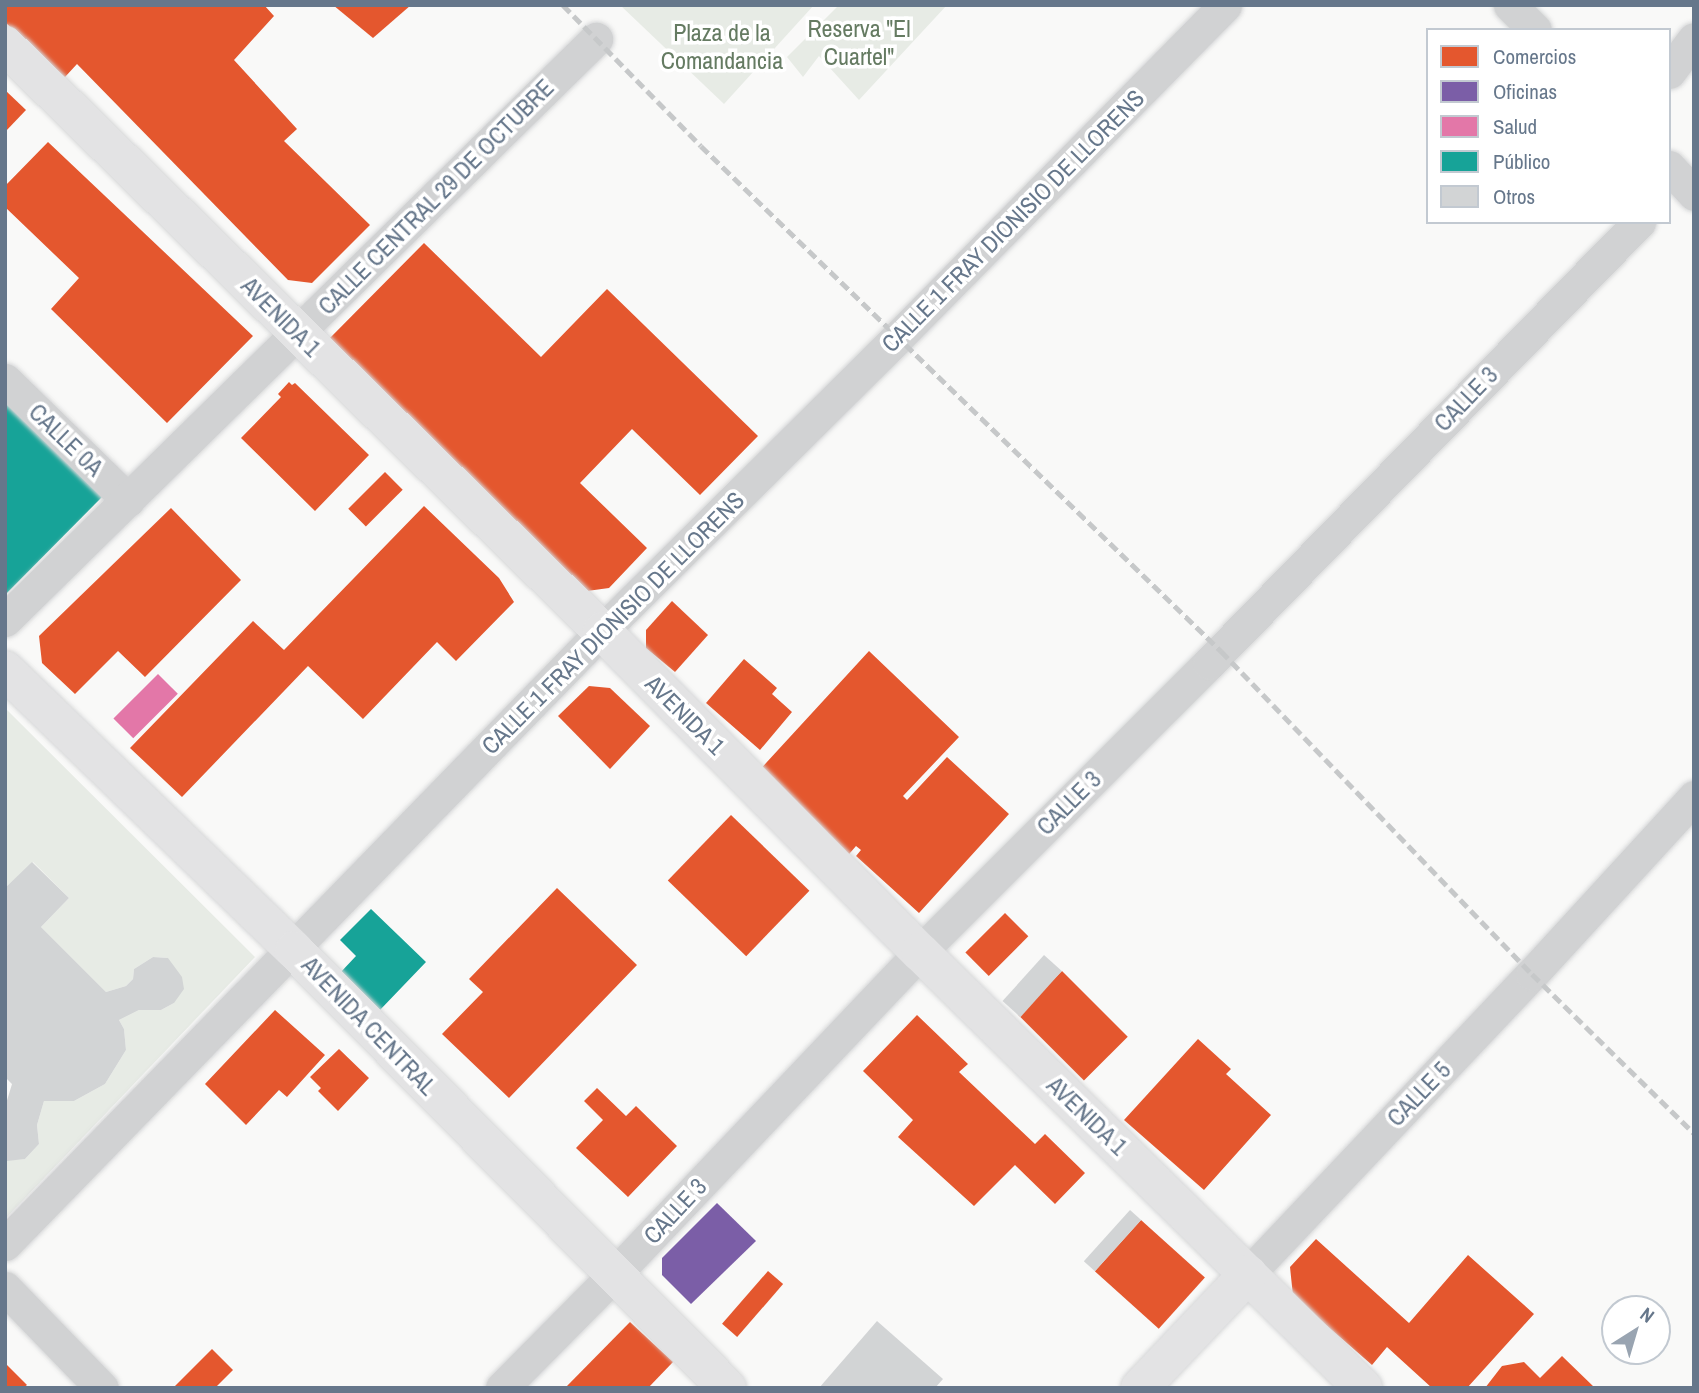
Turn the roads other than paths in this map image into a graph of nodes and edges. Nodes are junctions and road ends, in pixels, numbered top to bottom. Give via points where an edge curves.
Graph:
1 (1225, 5) edge
2 (1510, 5) edge
3 (1533, 28) edge
4 (596, 39) dead end
5 (1694, 39) edge
6 (5, 45) edge
7 (1671, 69) edge
8 (1637, 224) edge
9 (298, 333) junction
10 (5, 380) edge
11 (128, 500) junction
12 (5, 620) edge
13 (602, 631) junction
14 (5, 670) edge
15 (1694, 797) edge
16 (294, 950) junction
17 (920, 952) junction
18 (5, 1244) edge
19 (1248, 1274) junction
20 (613, 1276) junction
21 (5, 1288) edge
22 (102, 1388) edge
23 (502, 1388) edge
24 (727, 1388) edge
25 (1140, 1388) edge
26 (1363, 1388) edge

1 - 13 street, CALLE 1 FRAY DIONISIO DE LLORENS
2 - 3 street
4 - 9 street, CALLE CENTRAL 29 DE OCTUBRE
5 - 7 street
6 - 9 main road, AVENIDA 1
8 - 17 street, CALLE 3
9 - 11 street, CALLE CENTRAL 29 DE OCTUBRE
9 - 13 main road, AVENIDA 1
10 - 11 street, CALLE 0A
11 - 12 street, CALLE CENTRAL 29 DE OCTUBRE
13 - 16 street, CALLE 1 FRAY DIONISIO DE LLORENS
13 - 17 main road, AVENIDA 1
14 - 16 main road, AVENIDA CENTRAL
15 - 19 street, CALLE 5
16 - 18 street, CALLE 1 FRAY DIONISIO DE LLORENS
16 - 20 main road, AVENIDA CENTRAL
17 - 19 main road, AVENIDA 1
17 - 20 street, CALLE 3
19 - 25 main road, CALLE 5
19 - 26 main road, AVENIDA 1
20 - 23 street, CALLE 3
20 - 24 main road, AVENIDA CENTRAL
21 - 22 street

